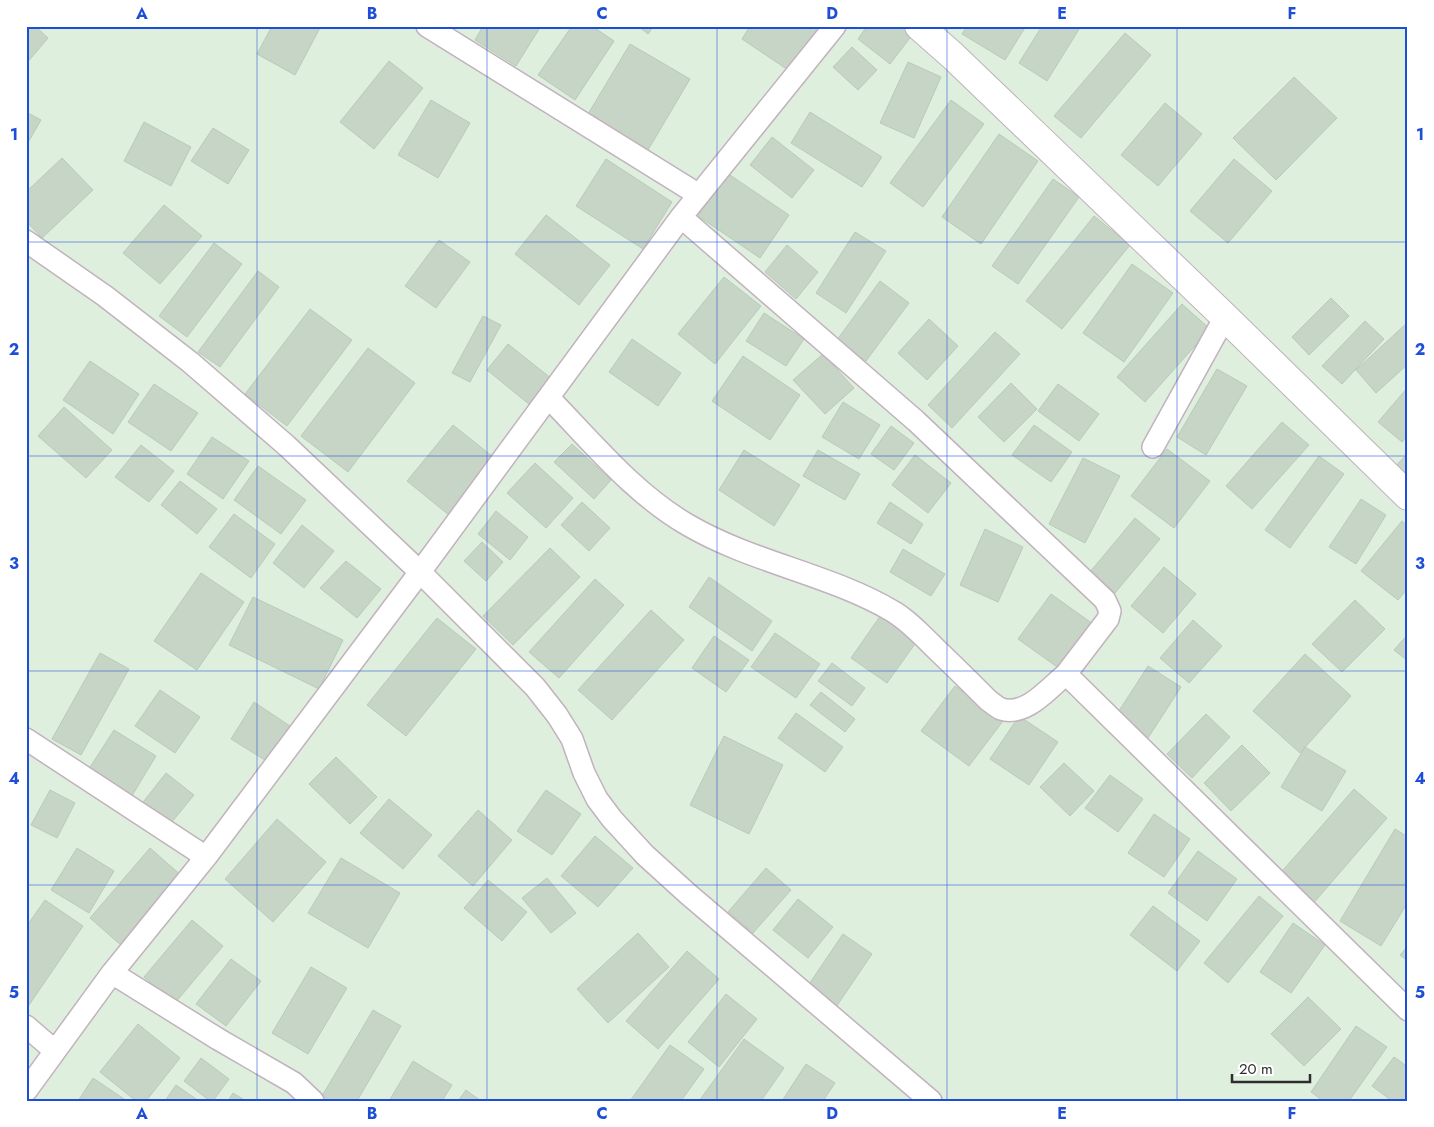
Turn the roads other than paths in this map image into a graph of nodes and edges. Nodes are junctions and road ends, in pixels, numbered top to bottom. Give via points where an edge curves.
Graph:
1 (427, 26) edge
2 (835, 26) edge
3 (919, 26) edge
4 (699, 195) junction
5 (681, 217) junction
6 (26, 241) edge
7 (1225, 317) junction
8 (549, 398) junction
9 (1153, 447) dead end
10 (1408, 496) edge
11 (420, 572) junction
12 (1066, 674) junction
13 (26, 739) edge
14 (206, 857) junction
15 (112, 972) junction
16 (1408, 1010) edge
17 (26, 1026) edge
18 (55, 1051) junction
19 (26, 1091) edge
20 (313, 1101) edge
21 (931, 1101) edge

1 - 4 street
2 - 4 street
3 - 7 street
4 - 5 street
5 - 8 street
5 - 12 street via 916,421 1105,600 1110,611 1108,619
6 - 11 street via 105,296 190,362 287,446
7 - 9 street
7 - 10 street
8 - 11 street
8 - 12 street via 648,497 688,525 725,544 813,576 894,613 915,628 1000,708 1011,711 1023,708
11 - 14 street
11 - 21 street via 535,687 572,739 597,799 645,855
12 - 16 street
13 - 14 street
14 - 15 street
15 - 18 street
15 - 20 street via 294,1083
17 - 18 street
18 - 19 street

